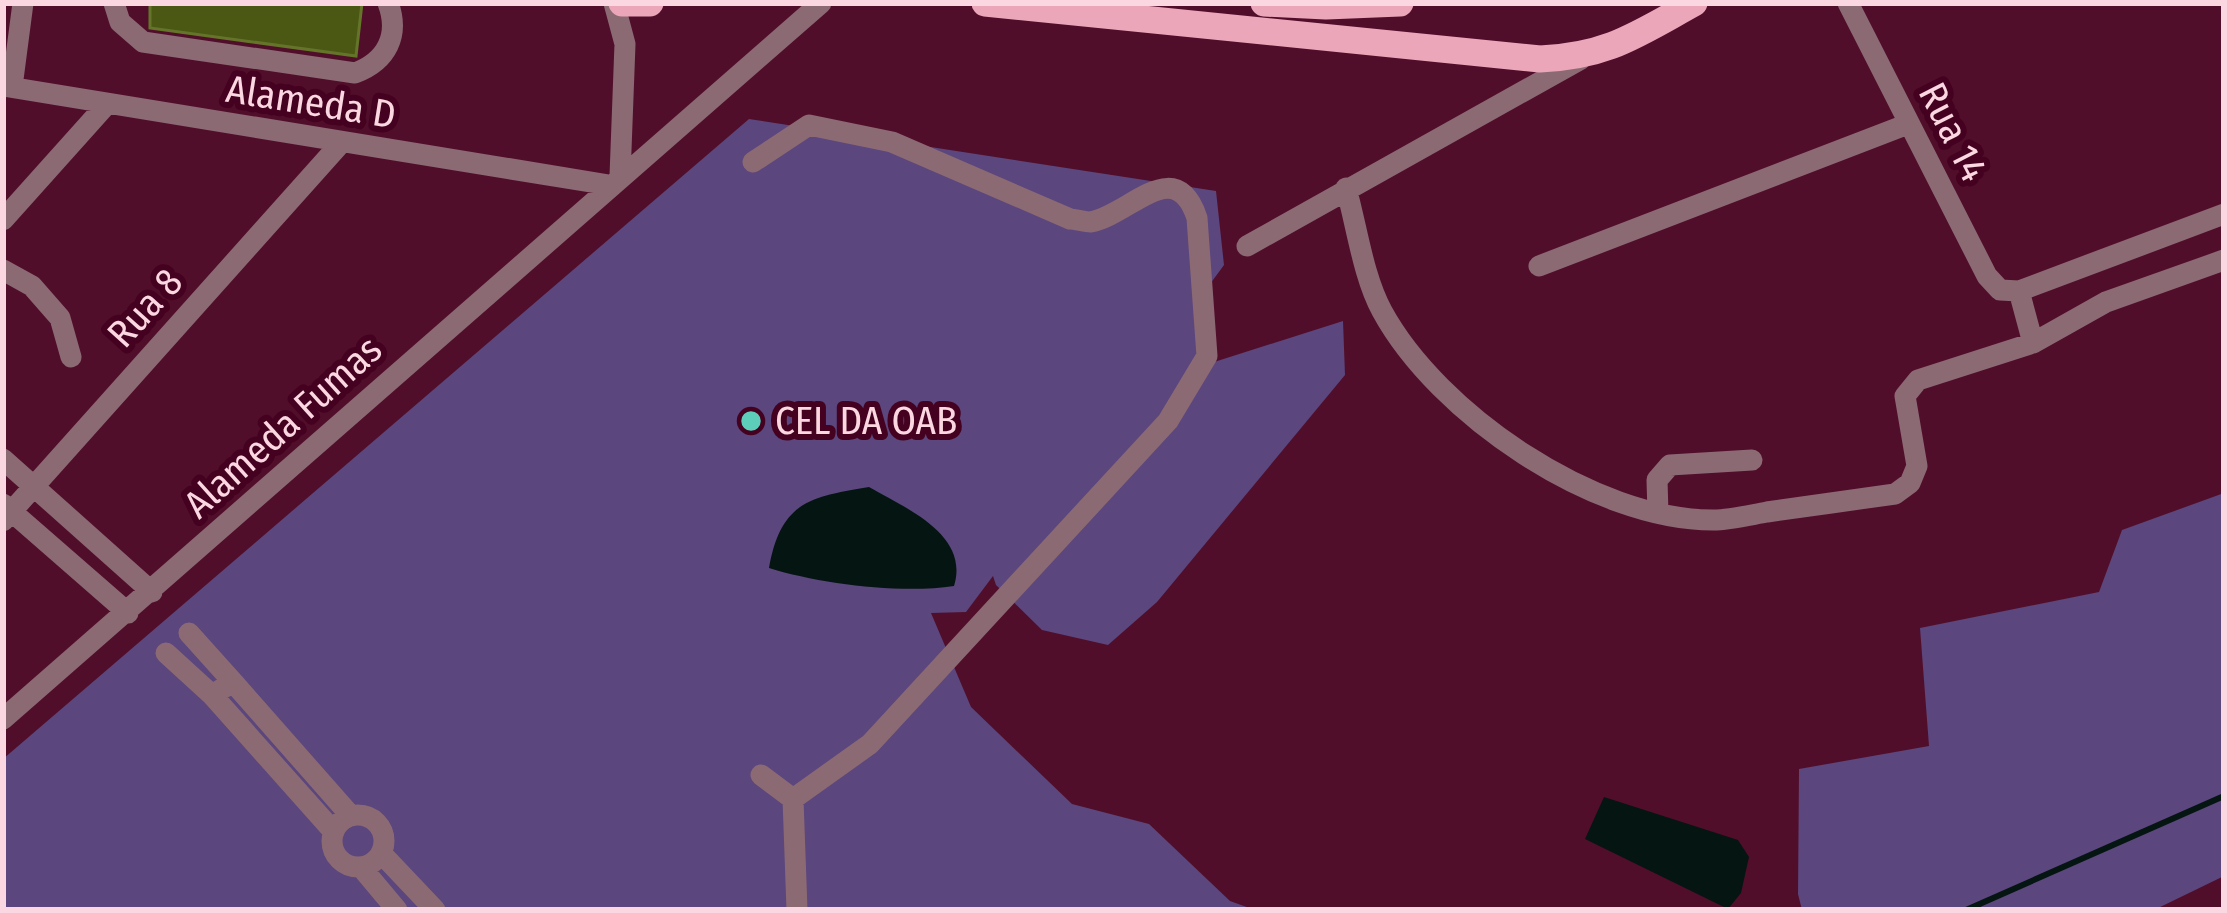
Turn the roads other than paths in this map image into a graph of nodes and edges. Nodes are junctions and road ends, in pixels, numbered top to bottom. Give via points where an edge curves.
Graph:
1 (23, 3) edge
2 (114, 3) edge
3 (388, 3) edge
4 (618, 3) edge
5 (821, 3) edge
6 (985, 3) edge
7 (1264, 3) edge
8 (1694, 3) edge
9 (1848, 3) edge
10 (648, 4) edge
11 (1384, 4) edge
12 (625, 44) junction
13 (1583, 57) junction
14 (1540, 59) junction
15 (7, 87) edge
16 (106, 105) junction
17 (1503, 105) junction
18 (1908, 124) junction
19 (341, 143) junction
20 (753, 162) dead end
21 (614, 181) junction
22 (1346, 188) junction
23 (2224, 214) edge
24 (3, 220) edge
25 (1246, 246) dead end
26 (2224, 260) edge
27 (1539, 266) dead end
28 (3, 270) edge
29 (2010, 291) junction
30 (2033, 343) junction
31 (71, 357) dead end
32 (3, 460) edge
33 (1753, 460) dead end
34 (33, 486) junction
35 (6, 512) edge
36 (1658, 513) junction
37 (152, 592) junction
38 (128, 613) junction
39 (189, 633) dead end
40 (166, 653) dead end
41 (233, 682) junction
42 (212, 695) junction
43 (3, 719) edge
44 (760, 776) dead end
45 (793, 799) junction
46 (351, 816) junction
47 (334, 832) junction
48 (381, 853) junction
49 (362, 867) junction
50 (398, 910) edge
51 (435, 910) edge
52 (797, 910) edge

1 - 15 street
2 - 3 street via 120,22 143,43 355,73 389,46
4 - 10 main road
4 - 12 street
5 - 21 street, Alameda Fumas
6 - 14 main road
7 - 11 main road
8 - 13 main road
9 - 18 street, Rua 14
10 - 12 street
12 - 21 street
13 - 14 main road
13 - 17 street
14 - 17 street
15 - 16 street, Alameda D
16 - 19 street, Alameda D
16 - 24 street
17 - 22 street
18 - 27 street
18 - 29 street, Rua 14 via 1987,276
19 - 21 street, Alameda D
19 - 34 street, Rua 8
20 - 45 street via 809,125 892,142 1070,219 1088,222 1155,190 1181,191 1196,218 1207,356 1168,421 870,744
21 - 37 street, Alameda Fumas
22 - 25 street
22 - 36 street via 1379,306 1403,347 1480,422 1564,478
23 - 29 street
26 - 30 street via 2106,302
28 - 31 street via 32,286 60,318
29 - 30 street, Rua 14
30 - 36 street via 1909,387 1917,466 1895,494 1713,520
32 - 34 street
33 - 36 street via 1670,465 1657,480
34 - 35 street, Rua 8
34 - 37 street
35 - 38 street
37 - 38 street, Alameda Fumas
38 - 43 street, Alameda Fumas
39 - 41 street
40 - 42 street
41 - 42 street
41 - 46 street
42 - 47 street
44 - 45 street
45 - 52 street
46 - 47 street
46 - 48 street via 381,828
47 - 49 street via 338,857
48 - 49 street
48 - 51 street
49 - 50 street

